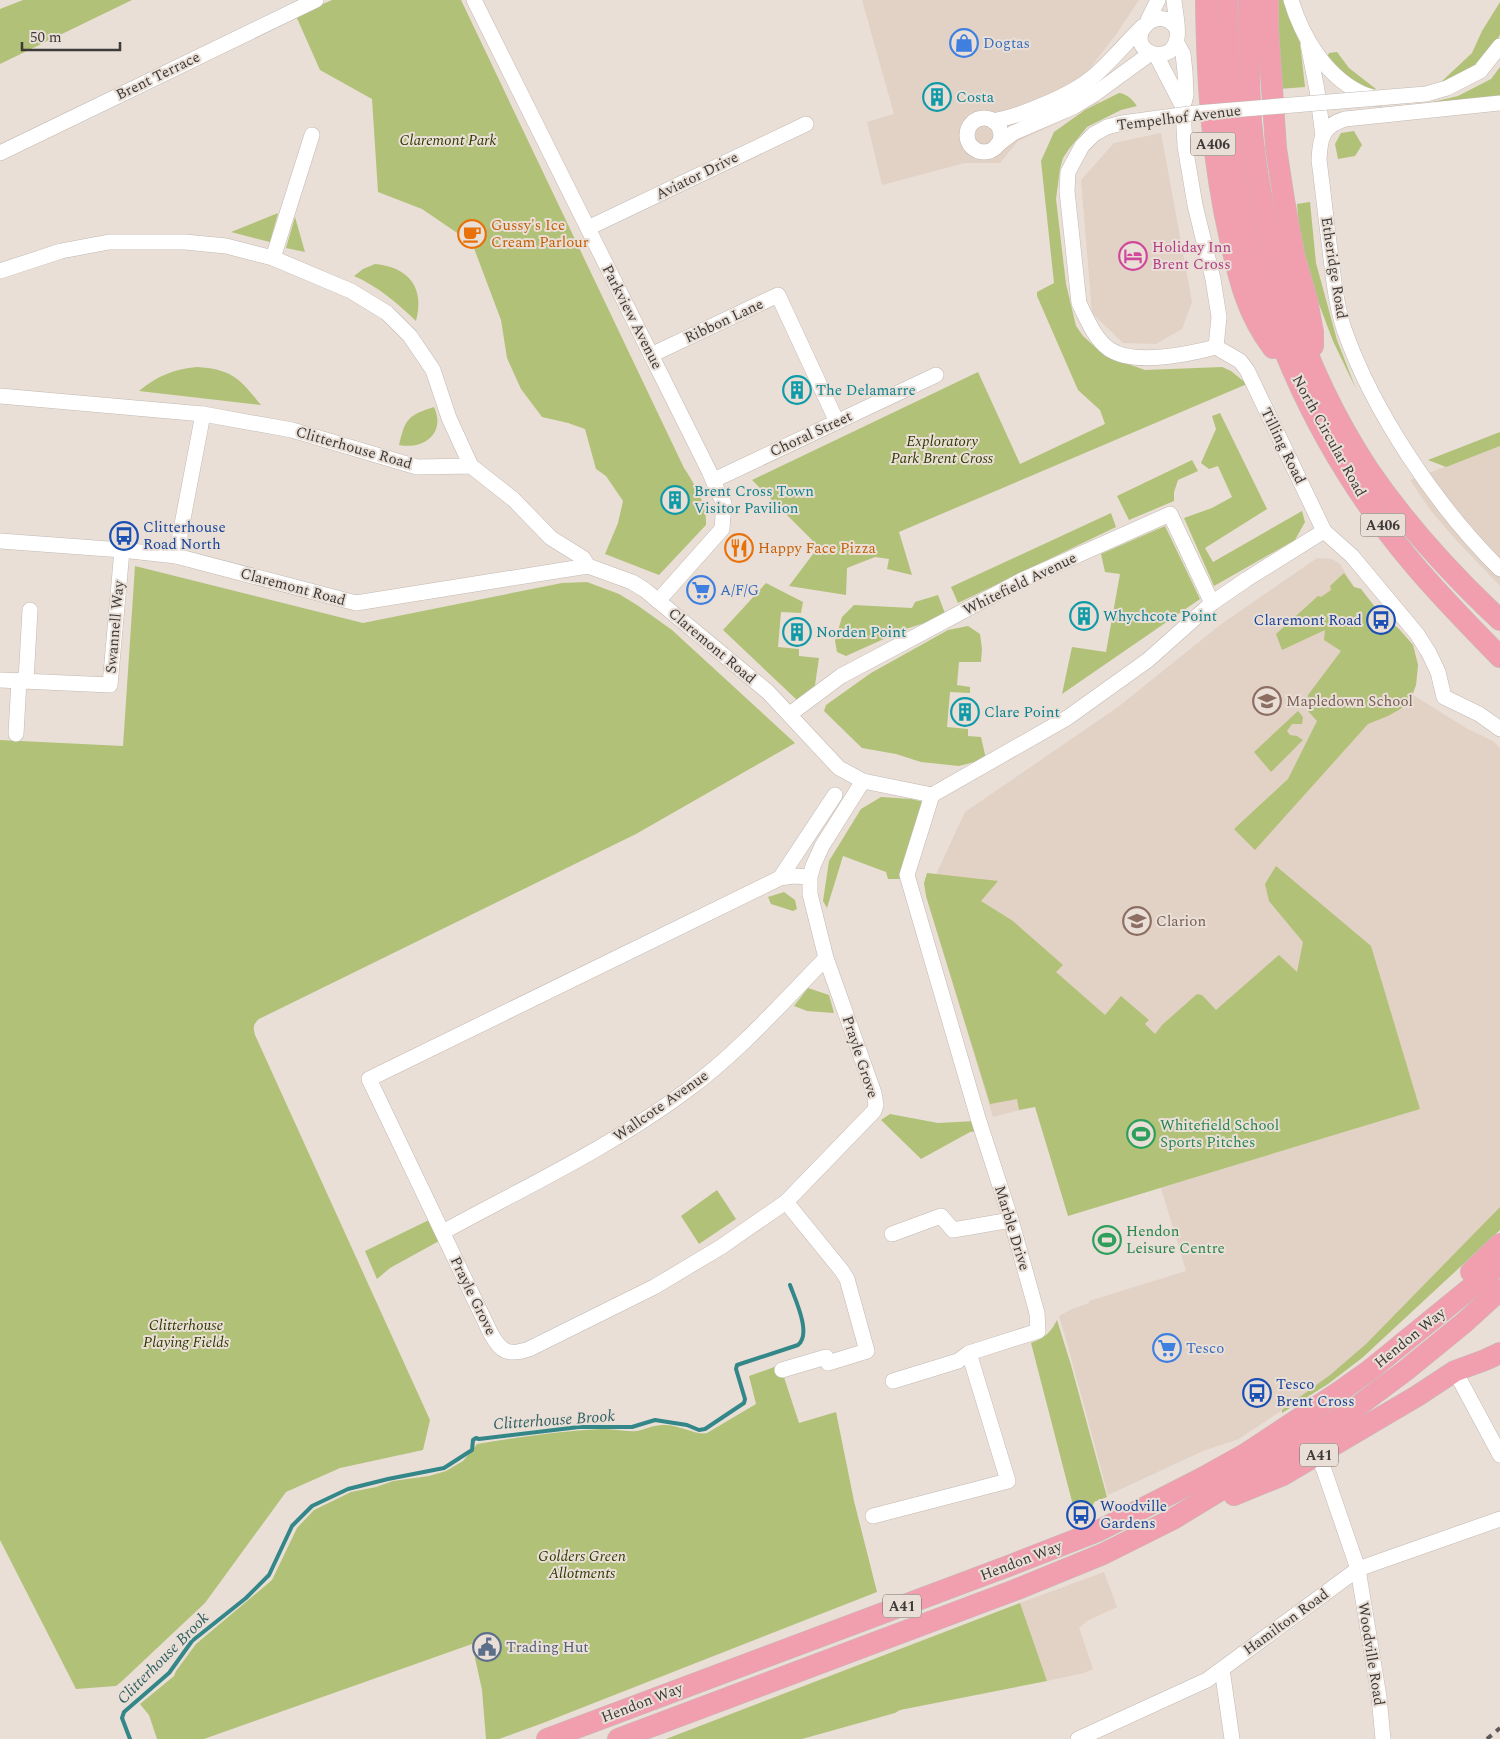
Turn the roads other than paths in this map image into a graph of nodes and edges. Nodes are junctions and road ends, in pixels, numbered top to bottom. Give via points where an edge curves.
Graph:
1 (316, 0) edge
2 (474, 0) edge
3 (1158, 0) edge
4 (1174, 0) edge
5 (1206, 0) edge
6 (1227, 0) edge
7 (1249, 0) edge
8 (1268, 0) edge
9 (1291, 0) edge
10 (1145, 24) junction
11 (1177, 36) junction
12 (1307, 40) junction
13 (1500, 46) edge
14 (1153, 54) junction
15 (1500, 104) edge
16 (1183, 107) junction
17 (1417, 112) junction
18 (993, 121) junction
19 (806, 124) dead end
20 (312, 135) dead end
21 (1323, 136) junction
22 (997, 145) junction
23 (0, 153) edge
24 (588, 228) junction
25 (273, 258) junction
26 (0, 271) edge
27 (1216, 347) junction
28 (651, 355) junction
29 (1314, 366) junction
30 (1293, 374) junction
31 (936, 375) dead end
32 (0, 396) edge
33 (203, 414) junction
34 (838, 422) junction
35 (471, 466) junction
36 (712, 476) junction
37 (1324, 531) junction
38 (0, 541) edge
39 (122, 550) junction
40 (176, 556) junction
41 (588, 566) junction
42 (1500, 569) edge
43 (658, 601) junction
44 (1212, 603) junction
45 (30, 610) dead end
46 (1500, 620) edge
47 (1500, 657) edge
48 (0, 680) edge
49 (22, 681) junction
50 (790, 714) junction
51 (1500, 729) edge
52 (16, 734) dead end
53 (863, 781) junction
54 (835, 795) dead end
55 (932, 795) junction
56 (810, 877) junction
57 (780, 878) junction
58 (826, 958) junction
59 (786, 1202) junction
60 (1011, 1220) junction
61 (443, 1232) junction
62 (892, 1234) dead end
63 (1500, 1244) edge
64 (1500, 1264) edge
65 (1500, 1290) edge
66 (1500, 1342) edge
67 (1500, 1352) edge
68 (969, 1353) junction
69 (782, 1370) dead end
70 (1370, 1370) junction
71 (1455, 1371) junction
72 (894, 1381) dead end
73 (1317, 1456) junction
74 (1500, 1456) edge
75 (873, 1516) dead end
76 (1173, 1519) junction
77 (1500, 1519) edge
78 (1358, 1569) junction
79 (1222, 1669) junction
80 (548, 1739) edge
81 (618, 1739) edge
82 (1078, 1739) edge
83 (1232, 1739) edge
84 (1383, 1739) edge

1 - 23 street, Brent Terrace
2 - 24 street, Parkview Avenue
3 - 10 street
4 - 11 street
5 - 30 highway, A406 via 1213,144 1240,285 1271,345
6 - 30 highway, North Circular Road / A406 via 1230,121 1235,167 1247,232 1267,304
7 - 29 highway, North Circular Road / A406 via 1251,120 1260,192 1287,298
8 - 29 highway, A406 via 1276,148 1294,254 1313,332
9 - 12 street
10 - 11 street via 1155,17 1167,18 1174,24
10 - 14 street via 1140,35 1142,44
10 - 18 street via 1094,76 1072,91 1010,118
11 - 14 street via 1170,52
11 - 16 street via 1185,72
12 - 17 street via 1319,58 1360,92
12 - 21 street, Etheridge Road
13 - 27 street, Tempelhof Avenue, bridge via 1480,71 1447,88 1426,94 1196,113 1122,123 1094,134 1082,146 1068,172 1068,200 1079,303 1098,338 1110,350 1160,358
14 - 16 street
14 - 22 street via 1073,107 1014,132
15 - 17 street
16 - 27 street via 1185,146 1219,317
17 - 21 street via 1345,119 1330,125
18 - 22 street via 1000,130
18 - 22 street via 986,118 974,122 967,140 978,151 984,152
19 - 24 street, Aviator Drive
20 - 25 street
21 - 42 street, Etheridge Road via 1320,169 1334,282 1344,328 1375,401 1410,456 1443,505
24 - 28 street, Parkview Avenue
25 - 26 street via 226,246 193,242 109,242 61,251
25 - 35 street via 351,290 387,313 410,336 433,370 449,418
27 - 37 street, Tilling Road via 1240,361 1247,370
28 - 34 street, Ribbon Lane via 778,295
28 - 36 street, Parkview Avenue
29 - 46 highway, North Circular Road / A406 via 1348,437 1385,492 1426,545
30 - 47 highway, North Circular Road / A406 via 1332,447 1373,512 1432,586
31 - 34 street, Choral Street
32 - 33 street, Clitterhouse Road
33 - 35 street, Clitterhouse Road via 292,430 417,467
33 - 40 street
34 - 36 street, Choral Street
35 - 41 street via 513,499 551,538 584,558
36 - 43 street, Parkview Avenue via 724,503 722,529
37 - 44 street
37 - 51 street, Tilling Road via 1352,556 1430,653 1444,697 1479,714
38 - 39 street, Claremont Road
39 - 40 street, Claremont Road
39 - 49 street, Swannell Way via 110,684
40 - 41 street, Claremont Road via 356,603
41 - 43 street, Claremont Road via 632,582
43 - 50 street, Claremont Road
44 - 50 street, Whitefield Avenue via 1170,514 1014,584 841,676
44 - 55 street via 1148,660 1067,718
45 - 49 street
48 - 49 street, Swannell Way
49 - 52 street
50 - 53 street, Claremont Road via 840,768
53 - 55 street, Claremont Road
53 - 56 street, Prayle Grove via 822,846
54 - 57 street
55 - 60 street, Marble Drive via 906,875
56 - 57 street, Prayle Grove
56 - 58 street, Prayle Grove via 810,894
57 - 61 street, Prayle Grove via 369,1079
58 - 59 street, Prayle Grove via 876,1105 870,1116
58 - 61 street, Wallcote Avenue via 735,1051 687,1090 630,1130
59 - 61 street, Prayle Grove via 721,1247 654,1287 519,1352 507,1352 498,1345
59 - 69 street via 847,1279 867,1351 828,1363 826,1357
60 - 62 street via 953,1230 941,1216
60 - 68 street, Marble Drive via 1037,1313 1038,1331
63 - 70 highway, A41
64 - 70 highway, Hendon Way / A41
65 - 76 highway, Hendon Way / A41 via 1405,1371 1354,1409
66 - 71 street
67 - 71 highway, A41
68 - 72 street via 958,1361
68 - 75 street via 1008,1481
70 - 80 highway, Hendon Way / A41 via 1247,1453 1098,1531
71 - 73 highway, A41
71 - 74 street
73 - 76 highway, A41 via 1283,1475
73 - 78 street
76 - 81 highway, Hendon Way / A41 via 1103,1554 1015,1590
77 - 78 street, Hamilton Road
78 - 79 street, Hamilton Road
78 - 84 street, Woodville Road
79 - 82 street, Hamilton Road via 1207,1680
79 - 83 street

